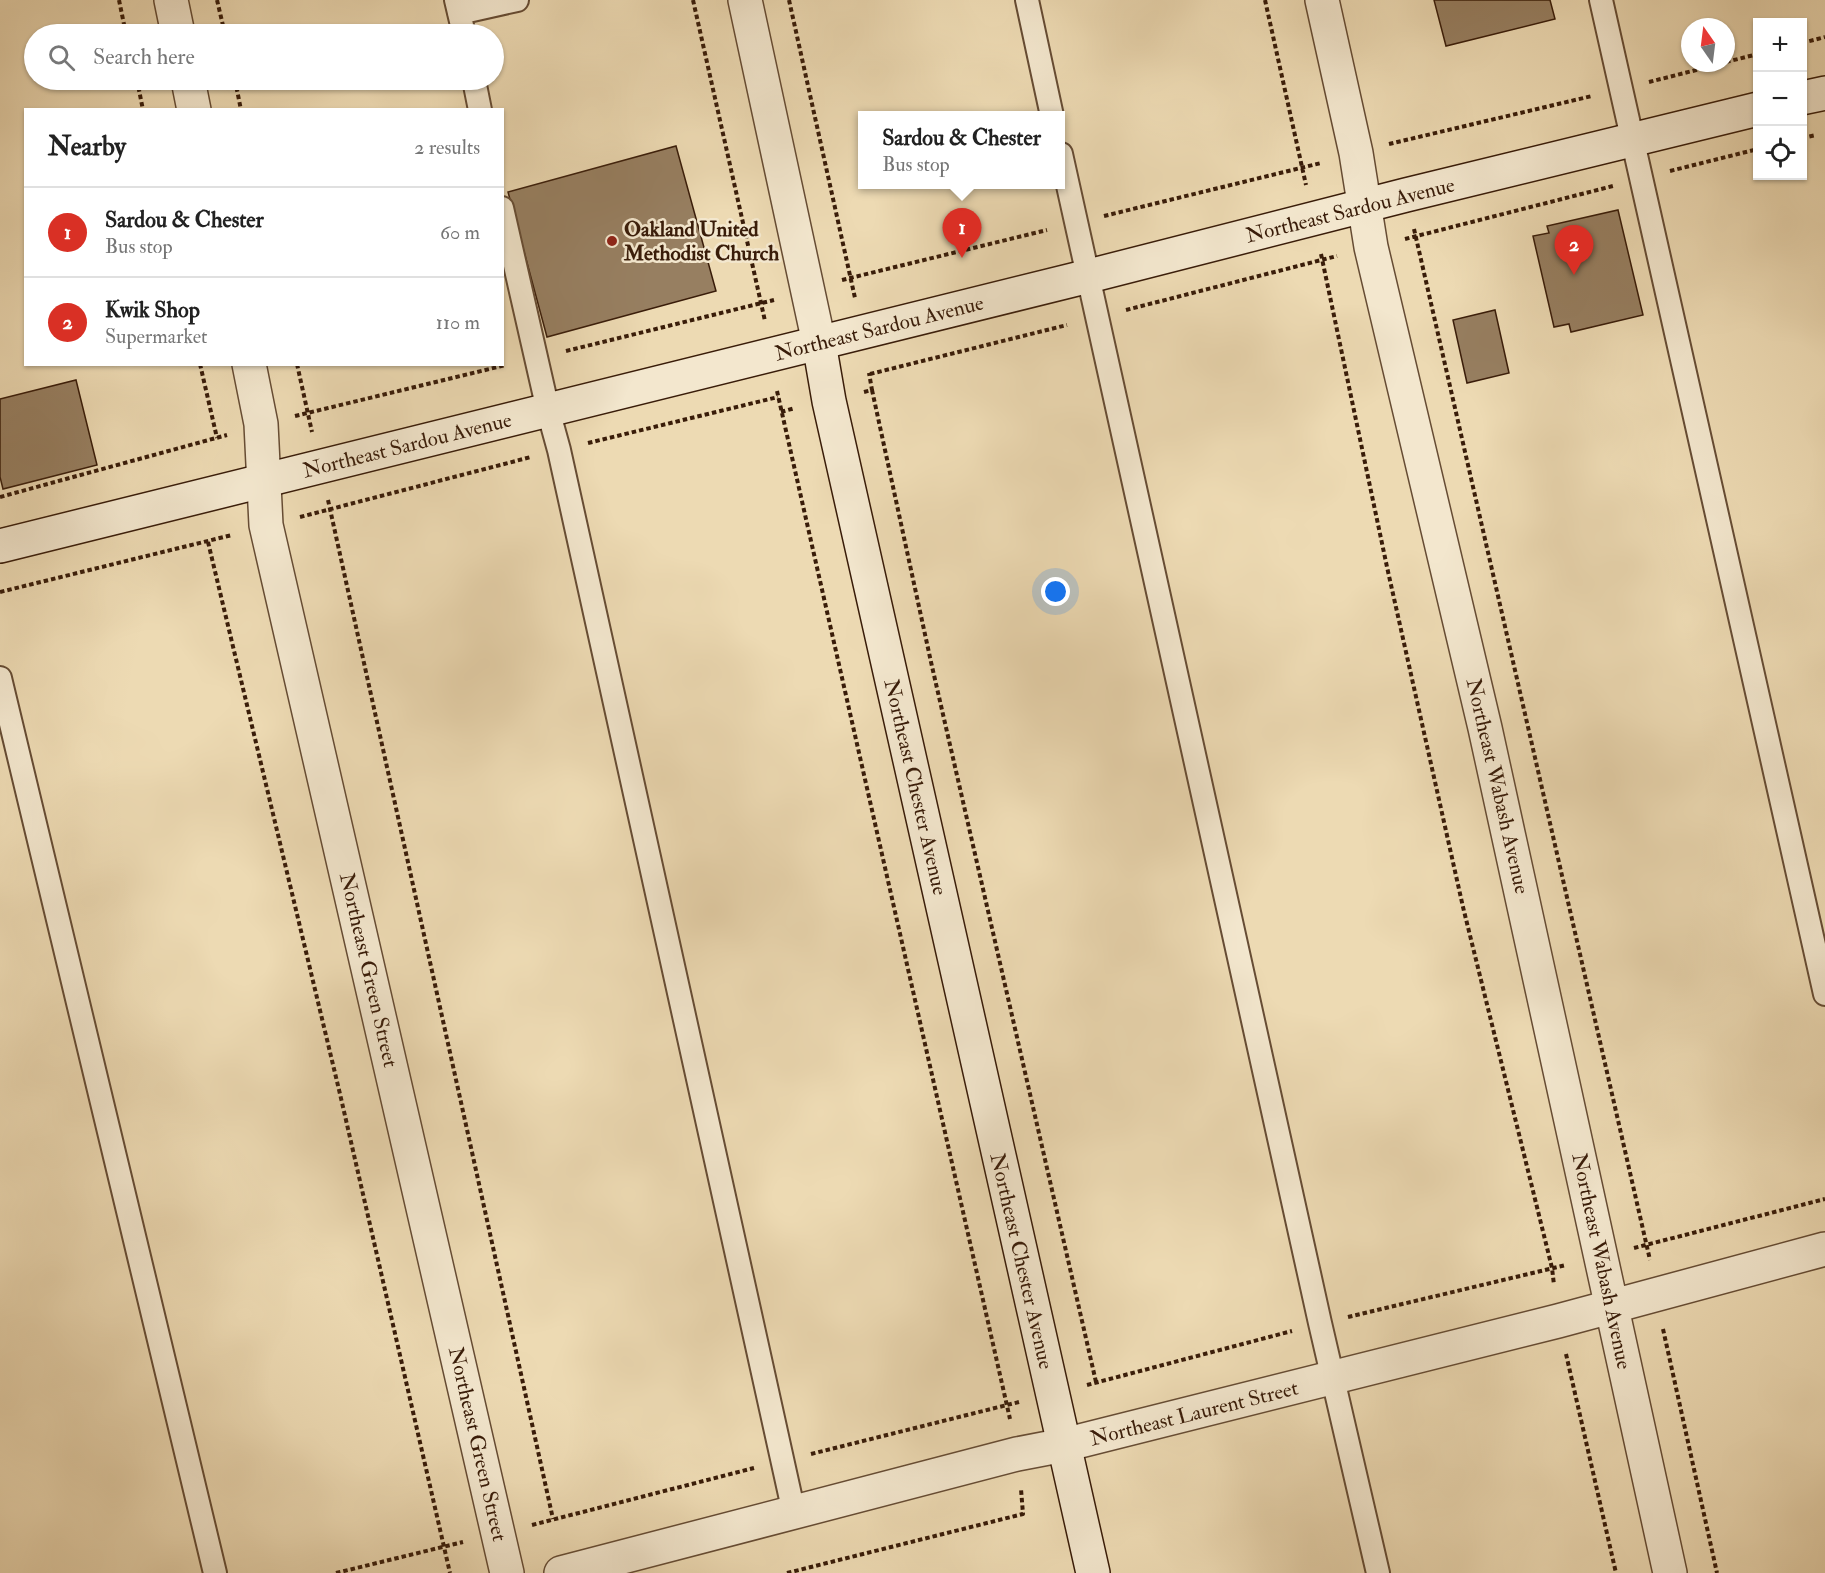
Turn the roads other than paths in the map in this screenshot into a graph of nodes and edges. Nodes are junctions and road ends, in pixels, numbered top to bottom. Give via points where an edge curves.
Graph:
1 (171, 0) edge
2 (517, 0) edge
3 (745, 0) edge
4 (1027, 0) edge
5 (1322, 0) edge
6 (1601, 0) edge
7 (459, 16) edge
8 (176, 24) edge
9 (190, 90) edge
10 (476, 90) edge
11 (1825, 93) edge
12 (1807, 97) edge
13 (194, 108) edge
14 (480, 108) edge
15 (1052, 111) edge
16 (1753, 111) edge
17 (1633, 140) junction
18 (1065, 172) edge
19 (1365, 206) junction
20 (504, 217) edge
21 (1089, 276) junction
22 (819, 343) junction
23 (249, 366) edge
24 (548, 410) junction
25 (265, 480) junction
26 (0, 546) edge
27 (0, 678) edge
28 (1825, 994) edge
29 (1825, 1249) edge
30 (1613, 1307) junction
31 (1334, 1378) junction
32 (1064, 1445) junction
33 (794, 1513) junction
34 (215, 1573) edge
35 (507, 1573) edge
36 (561, 1573) edge
37 (1093, 1573) edge
38 (1378, 1573) edge
39 (1670, 1573) edge

1 - 8 street
2 - 7 lane
3 - 22 street, Northeast Chester Avenue
4 - 15 lane
5 - 19 street, Northeast Wabash Avenue
6 - 17 lane
9 - 13 street
10 - 14 lane
11 - 12 street
16 - 17 street, Northeast Sardou Avenue
17 - 19 street, Northeast Sardou Avenue
17 - 28 lane
18 - 21 lane
19 - 21 street, Northeast Sardou Avenue
19 - 30 street, Northeast Wabash Avenue via 1371,247 1485,728
20 - 24 lane
21 - 22 street, Northeast Sardou Avenue
21 - 31 lane
22 - 24 street, Northeast Sardou Avenue
22 - 32 street, Northeast Chester Avenue
23 - 25 street, Northeast Green Street via 261,424
24 - 25 street, Northeast Sardou Avenue
24 - 33 lane
25 - 26 street, Northeast Sardou Avenue
25 - 35 street, Northeast Green Street via 266,525
27 - 34 lane
29 - 30 street, Northeast Laurent Street
30 - 31 street, Northeast Laurent Street
30 - 39 street, Northeast Wabash Avenue
31 - 32 street, Northeast Laurent Street
31 - 38 lane
32 - 33 street, Northeast Laurent Street
32 - 37 street, Northeast Chester Avenue
33 - 36 street, Northeast Laurent Street

